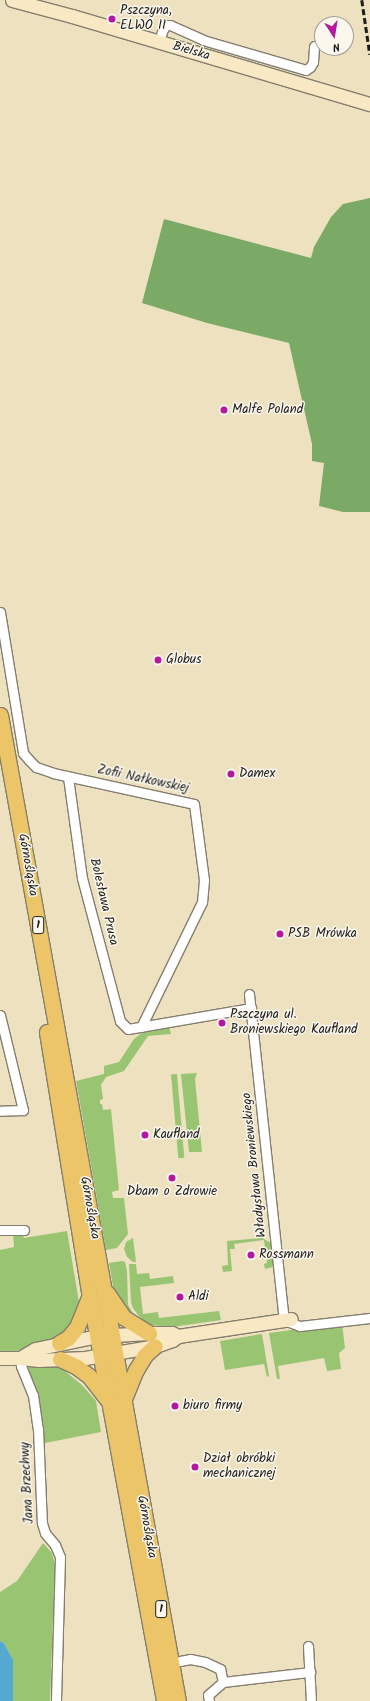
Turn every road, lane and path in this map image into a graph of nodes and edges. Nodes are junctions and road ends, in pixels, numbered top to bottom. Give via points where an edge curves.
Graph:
1 (12, 0) edge
2 (158, 43) junction
3 (314, 46) dead end
4 (370, 104) edge
5 (0, 612) edge
6 (0, 715) edge
7 (0, 772) edge
8 (68, 777) junction
9 (249, 994) dead end
10 (251, 1008) junction
11 (0, 1014) edge
12 (141, 1027) junction
13 (0, 1111) edge
14 (0, 1230) edge
15 (24, 1230) dead end
16 (103, 1286) junction
17 (90, 1297) junction
18 (370, 1318) edge
19 (288, 1320) junction
20 (104, 1335) junction
21 (152, 1339) junction
22 (58, 1343) junction
23 (108, 1355) junction
24 (0, 1358) edge
25 (20, 1358) junction
26 (60, 1359) junction
27 (124, 1399) junction
28 (108, 1401) junction
29 (308, 1646) dead end
30 (180, 1661) dead end
31 (310, 1672) junction
32 (223, 1682) junction
33 (56, 1701) edge
34 (164, 1701) edge
35 (178, 1701) edge
36 (209, 1701) edge
37 (311, 1701) edge

1 - 2 main road, Bielska
2 - 3 street via 166,25 170,24 203,40 306,70 313,62
2 - 4 main road, Bielska
5 - 8 street, Zofii Nałkowskiej via 23,753 36,767
6 - 16 main road, Górnośląska / 1
7 - 17 main road, Górnośląska / 1
8 - 12 street, Bolesława Prusa via 82,878 120,1021 128,1029
8 - 12 street, Zofii Nałkowskiej via 194,804 204,880 202,902
9 - 10 street, Władysława Broniewskiego
10 - 12 street
10 - 19 street, Władysława Broniewskiego
11 - 13 street via 23,1110
14 - 15 street
16 - 20 main road, Górnośląska / 1
16 - 21 main road via 123,1317
17 - 20 main road, Górnośląska / 1
17 - 22 main road via 78,1327
18 - 19 street via 300,1326
19 - 21 main road via 178,1336 172,1340
20 - 21 main road
20 - 22 main road
20 - 23 main road, Górnośląska / 1
21 - 23 main road
21 - 27 main road
22 - 25 main road
23 - 26 main road
23 - 27 main road, Górnośląska / 1
23 - 28 main road, Górnośląska / 1
24 - 25 main road
25 - 26 main road
25 - 33 street, Jana Brzechwy via 33,1395 38,1430 42,1523 45,1533 55,1545 60,1557
26 - 28 main road via 89,1376
27 - 35 main road, Górnośląska / 1
28 - 34 main road, Górnośląska / 1
29 - 31 street
30 - 32 street via 199,1660 220,1669
31 - 32 street
31 - 37 street
32 - 36 street via 208,1695

